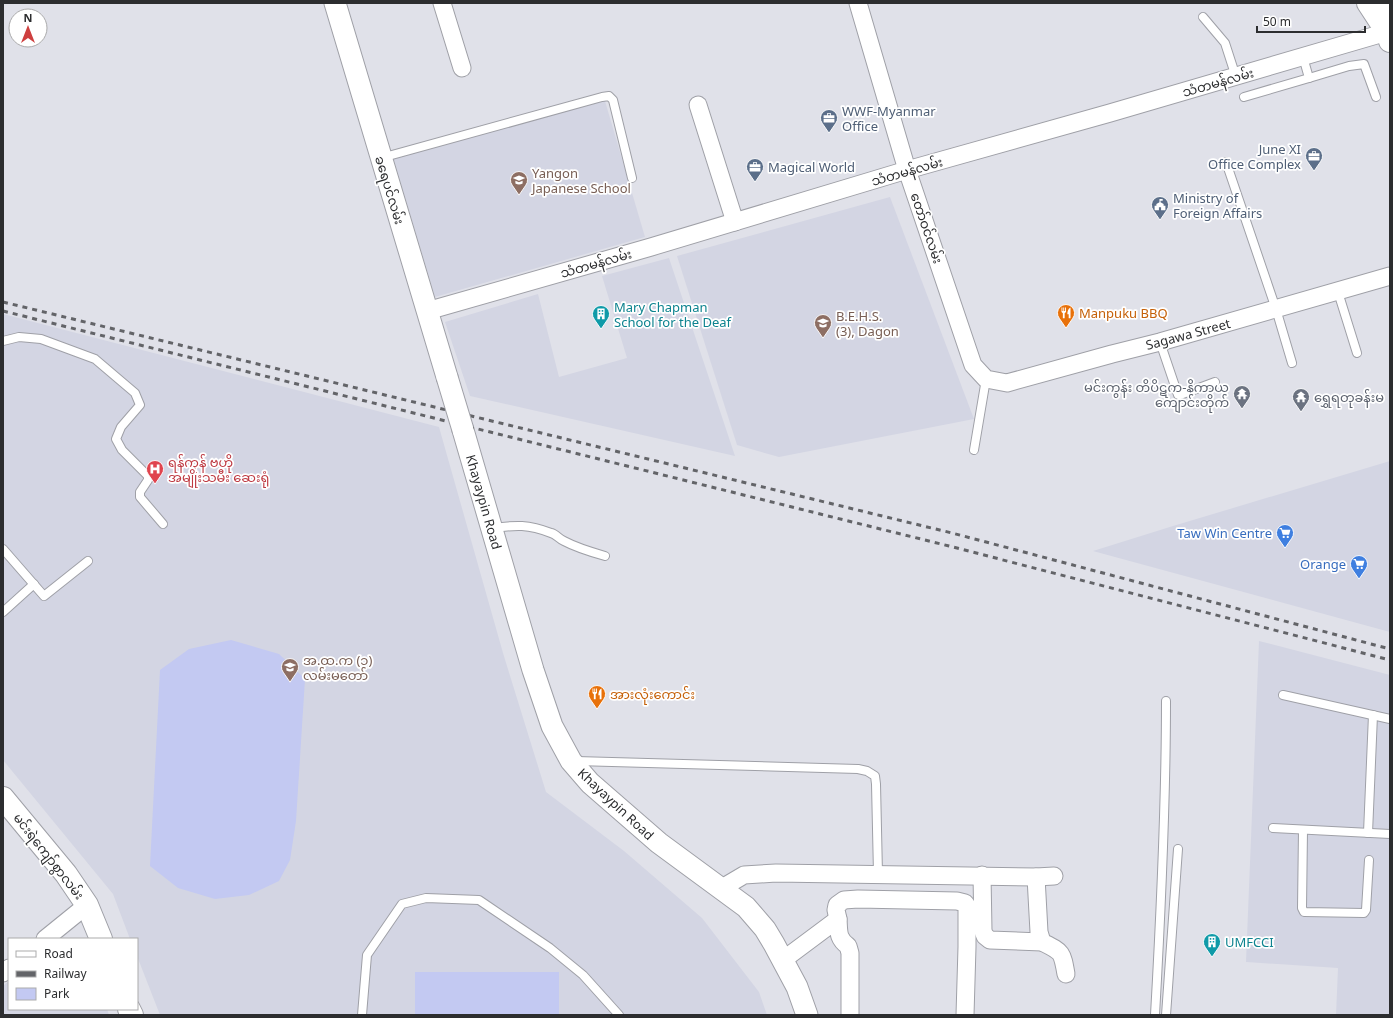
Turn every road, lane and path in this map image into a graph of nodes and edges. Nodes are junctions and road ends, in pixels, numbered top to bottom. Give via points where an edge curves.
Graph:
1 (335, 3) edge
2 (442, 3) edge
3 (858, 3) edge
4 (1368, 3) edge
5 (1387, 3) edge
6 (1203, 17) dead end
7 (1389, 37) edge
8 (1303, 58) junction
9 (462, 68) dead end
10 (1236, 77) junction
11 (1309, 78) junction
12 (1244, 97) dead end
13 (1376, 97) dead end
14 (698, 105) dead end
15 (381, 158) junction
16 (1226, 162) dead end
17 (907, 170) junction
18 (632, 178) dead end
19 (735, 222) junction
20 (1390, 276) edge
21 (1338, 292) junction
22 (1276, 309) junction
23 (427, 311) junction
24 (3, 341) edge
25 (1160, 342) junction
26 (1357, 353) dead end
27 (1292, 363) dead end
28 (447, 378) joint
29 (986, 379) junction
30 (1216, 382) dead end
31 (974, 450) dead end
32 (163, 524) dead end
33 (492, 529) junction
34 (3, 549) edge
35 (605, 556) dead end
36 (88, 561) dead end
37 (34, 584) junction
38 (3, 612) edge
39 (1283, 695) dead end
40 (1166, 701) dead end
41 (1373, 715) junction
42 (1390, 719) edge
43 (571, 761) junction
44 (3, 798) edge
45 (1273, 828) dead end
46 (1303, 830) junction
47 (1368, 833) junction
48 (1390, 834) edge
49 (1178, 849) dead end
50 (1369, 860) dead end
51 (878, 874) junction
52 (982, 875) junction
53 (1036, 876) junction
54 (1054, 876) dead end
55 (722, 888) junction
56 (87, 905) junction
57 (838, 919) junction
58 (46, 938) edge
59 (101, 938) edge
60 (1042, 942) junction
61 (782, 960) junction
62 (1066, 974) dead end
63 (362, 1015) edge
64 (619, 1015) edge
65 (807, 1015) edge
66 (850, 1015) edge
67 (965, 1015) edge
68 (1155, 1015) edge
69 (1166, 1015) edge

1 - 15 street, ခရေပင်လမ်း
2 - 9 street
3 - 17 street, တော်ဝင်လမ်း
4 - 7 main road
5 - 7 main road
6 - 10 lane via 1225,43
7 - 8 street, သံတမန်လမ်း
8 - 10 street, သံတမန်လမ်း
8 - 11 lane
10 - 17 street, သံတမန်လမ်း
11 - 12 lane
11 - 13 lane via 1364,64
14 - 19 street
15 - 18 lane via 609,96
15 - 23 street, ခရေပင်လမ်း
16 - 22 lane
17 - 19 street, သံတမန်လမ်း
17 - 29 street, တော်ဝင်လမ်း via 973,365
19 - 23 street, သံတမန်လမ်း
20 - 21 street, Sagawa Street
21 - 22 street, Sagawa Street
21 - 26 lane
22 - 25 street, Sagawa Street
22 - 27 lane
23 - 28 street, ခရေပင်လမ်း
24 - 32 lane via 19,337 41,339 95,359 134,393 140,405 121,427 116,439 122,450 148,476 140,497
25 - 29 street, Sagawa Street via 1007,383
25 - 30 lane via 1178,395
28 - 33 street, Khayaypin Road, bridge
29 - 31 lane
33 - 35 lane via 514,525 530,526 553,533 562,541 582,550
33 - 43 street, Khayaypin Road via 552,726
34 - 37 lane
36 - 37 lane via 44,596
37 - 38 lane
39 - 41 lane
40 - 68 lane via 1160,942
41 - 42 lane
41 - 47 lane
43 - 51 lane via 867,771 874,776 876,784
43 - 55 street, Khayaypin Road via 590,783 659,843
44 - 56 main road, မင်းရဲကျော်စွာလမ်း via 66,874
45 - 46 lane
46 - 47 lane
46 - 50 lane via 1304,912 1364,913
47 - 48 lane
49 - 69 lane
51 - 52 street
51 - 55 street via 744,875
52 - 53 street
52 - 60 street via 985,936 990,940
53 - 54 street
53 - 60 street via 1039,932
55 - 61 street, Khayaypin Road via 746,907 774,944
56 - 58 street
56 - 59 main road, မင်းရဲကျော်စွာလမ်း
57 - 61 street
57 - 66 street via 840,938 848,946 850,953
57 - 67 street via 837,905 844,900 965,903
60 - 62 street via 1059,950
61 - 65 street, Khayaypin Road via 797,987
63 - 64 lane via 367,955 402,904 426,898 479,900 550,948 583,975

